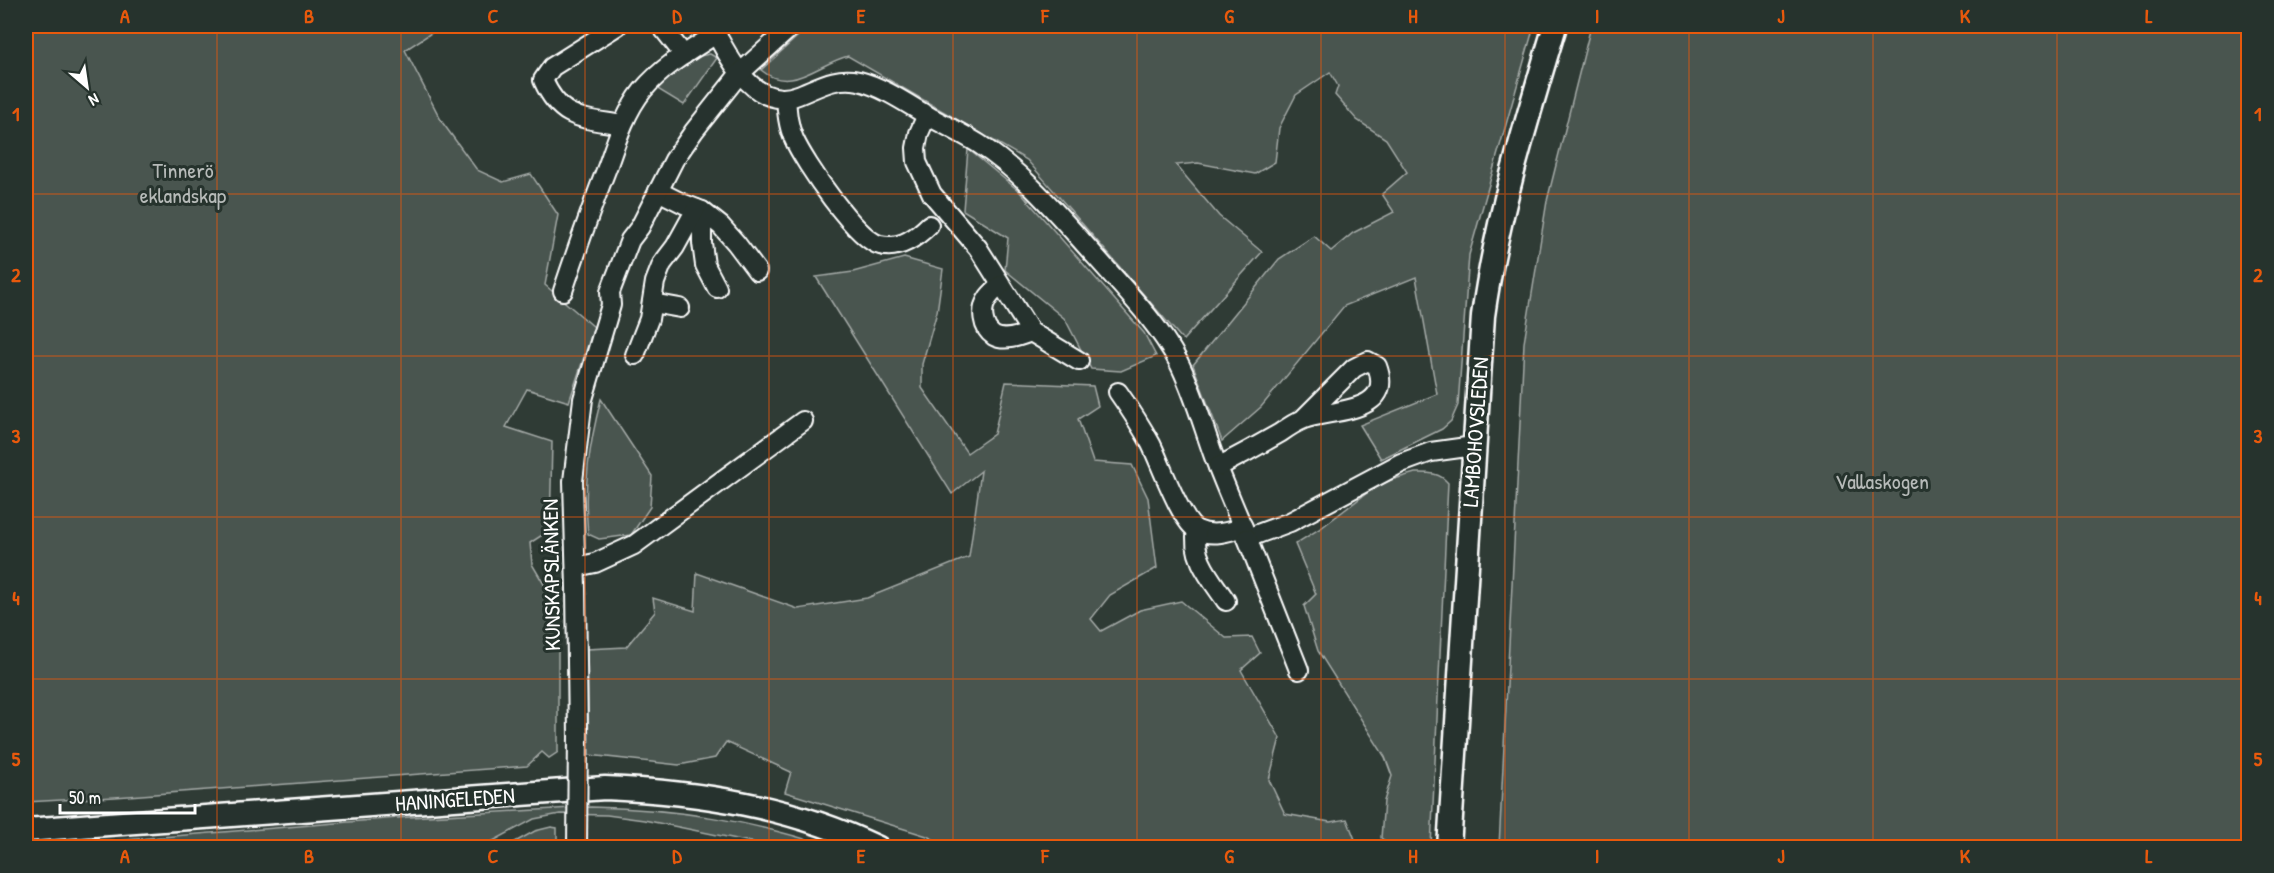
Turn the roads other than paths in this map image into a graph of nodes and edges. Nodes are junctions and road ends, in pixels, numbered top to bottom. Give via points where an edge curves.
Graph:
1 (617, 26) edge
2 (661, 26) edge
3 (792, 26) edge
4 (1554, 26) edge
5 (714, 30) edge
6 (684, 55) junction
7 (740, 73) junction
8 (786, 98) junction
9 (927, 115) junction
10 (622, 125) junction
11 (658, 191) junction
12 (699, 210) junction
13 (929, 225) dead end
14 (757, 271) dead end
15 (1001, 285) junction
16 (717, 288) dead end
17 (563, 291) dead end
18 (652, 303) junction
19 (680, 308) dead end
20 (1031, 332) junction
21 (635, 355) dead end
22 (1079, 361) dead end
23 (1118, 392) dead end
24 (1303, 419) dead end
25 (803, 421) dead end
26 (1474, 447) junction
27 (1218, 467) junction
28 (1197, 530) junction
29 (1245, 532) junction
30 (576, 567) junction
31 (1226, 601) dead end
32 (1299, 670) dead end
33 (26, 830) edge
34 (577, 847) edge
35 (878, 848) edge
36 (1449, 848) edge

1 - 10 street via 552,67 543,80 561,108 578,117
2 - 6 street
3 - 7 street, KUNSKAPSLÄNKEN
4 - 26 main road, LAMBOHOVSLEDEN via 1491,257
5 - 6 street
5 - 7 street
6 - 10 street via 655,77
7 - 8 street via 764,93
7 - 11 street, KUNSKAPSLÄNKEN via 694,131
8 - 9 street via 830,81 845,80 874,87
8 - 13 street via 788,122 802,155 868,241 892,246 906,242
9 - 15 street via 916,148 923,179 942,208 978,248
9 - 27 street via 1012,168 1158,329 1187,380
10 - 17 street
11 - 12 street
11 - 30 street, KUNSKAPSLÄNKEN via 640,227 641,244 620,297 611,305 583,399 573,481
12 - 14 street via 729,234
12 - 16 street via 705,265
12 - 18 street via 662,264
15 - 20 street
15 - 20 street via 983,307 982,319 987,327 994,336 1005,338
18 - 19 street
18 - 21 street
20 - 22 street
23 - 28 street via 1151,444 1186,519
24 - 27 street
25 - 30 street via 634,544 595,563
26 - 29 street via 1431,452 1401,463 1290,522
26 - 36 main road, LAMBOHOVSLEDEN
27 - 29 street
28 - 29 street via 1215,534
28 - 31 street via 1194,541 1200,562
29 - 32 street
30 - 34 street, KUNSKAPSLÄNKEN, bridge
33 - 35 main road, HANINGELEDEN via 604,789 663,791 754,805 830,827

